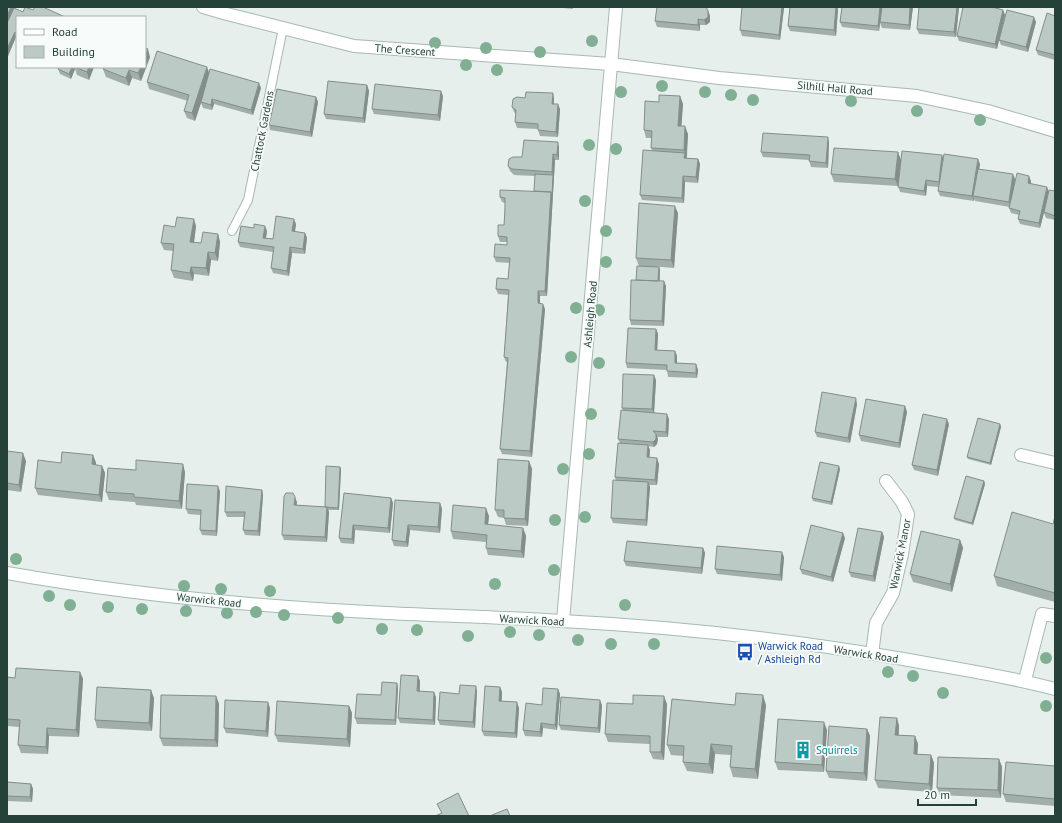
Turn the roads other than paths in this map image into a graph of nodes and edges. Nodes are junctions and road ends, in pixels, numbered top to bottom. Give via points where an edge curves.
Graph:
1 (203, 7) edge
2 (616, 7) edge
3 (283, 28) junction
4 (611, 64) junction
5 (1055, 130) edge
6 (232, 231) dead end
7 (1021, 455) dead end
8 (1055, 463) edge
9 (886, 481) dead end
10 (7, 573) edge
11 (1055, 616) edge
12 (563, 621) junction
13 (872, 654) junction
14 (1025, 680) junction
15 (1055, 688) edge

1 - 3 street, The Crescent
2 - 4 street, Ashleigh Road
3 - 4 street, The Crescent via 354,46
3 - 6 lane, Chattock Gardens via 248,200
4 - 5 street, Silhill Hall Road via 719,78 917,96 988,111
4 - 12 street, Ashleigh Road
7 - 8 street
9 - 13 street, Warwick Manor via 908,514 893,593 876,623
10 - 12 street, Warwick Road via 82,586 212,600 385,613
11 - 14 street via 1042,614
12 - 13 street, Warwick Road via 718,633
13 - 14 street, Warwick Road
14 - 15 street, Warwick Road

